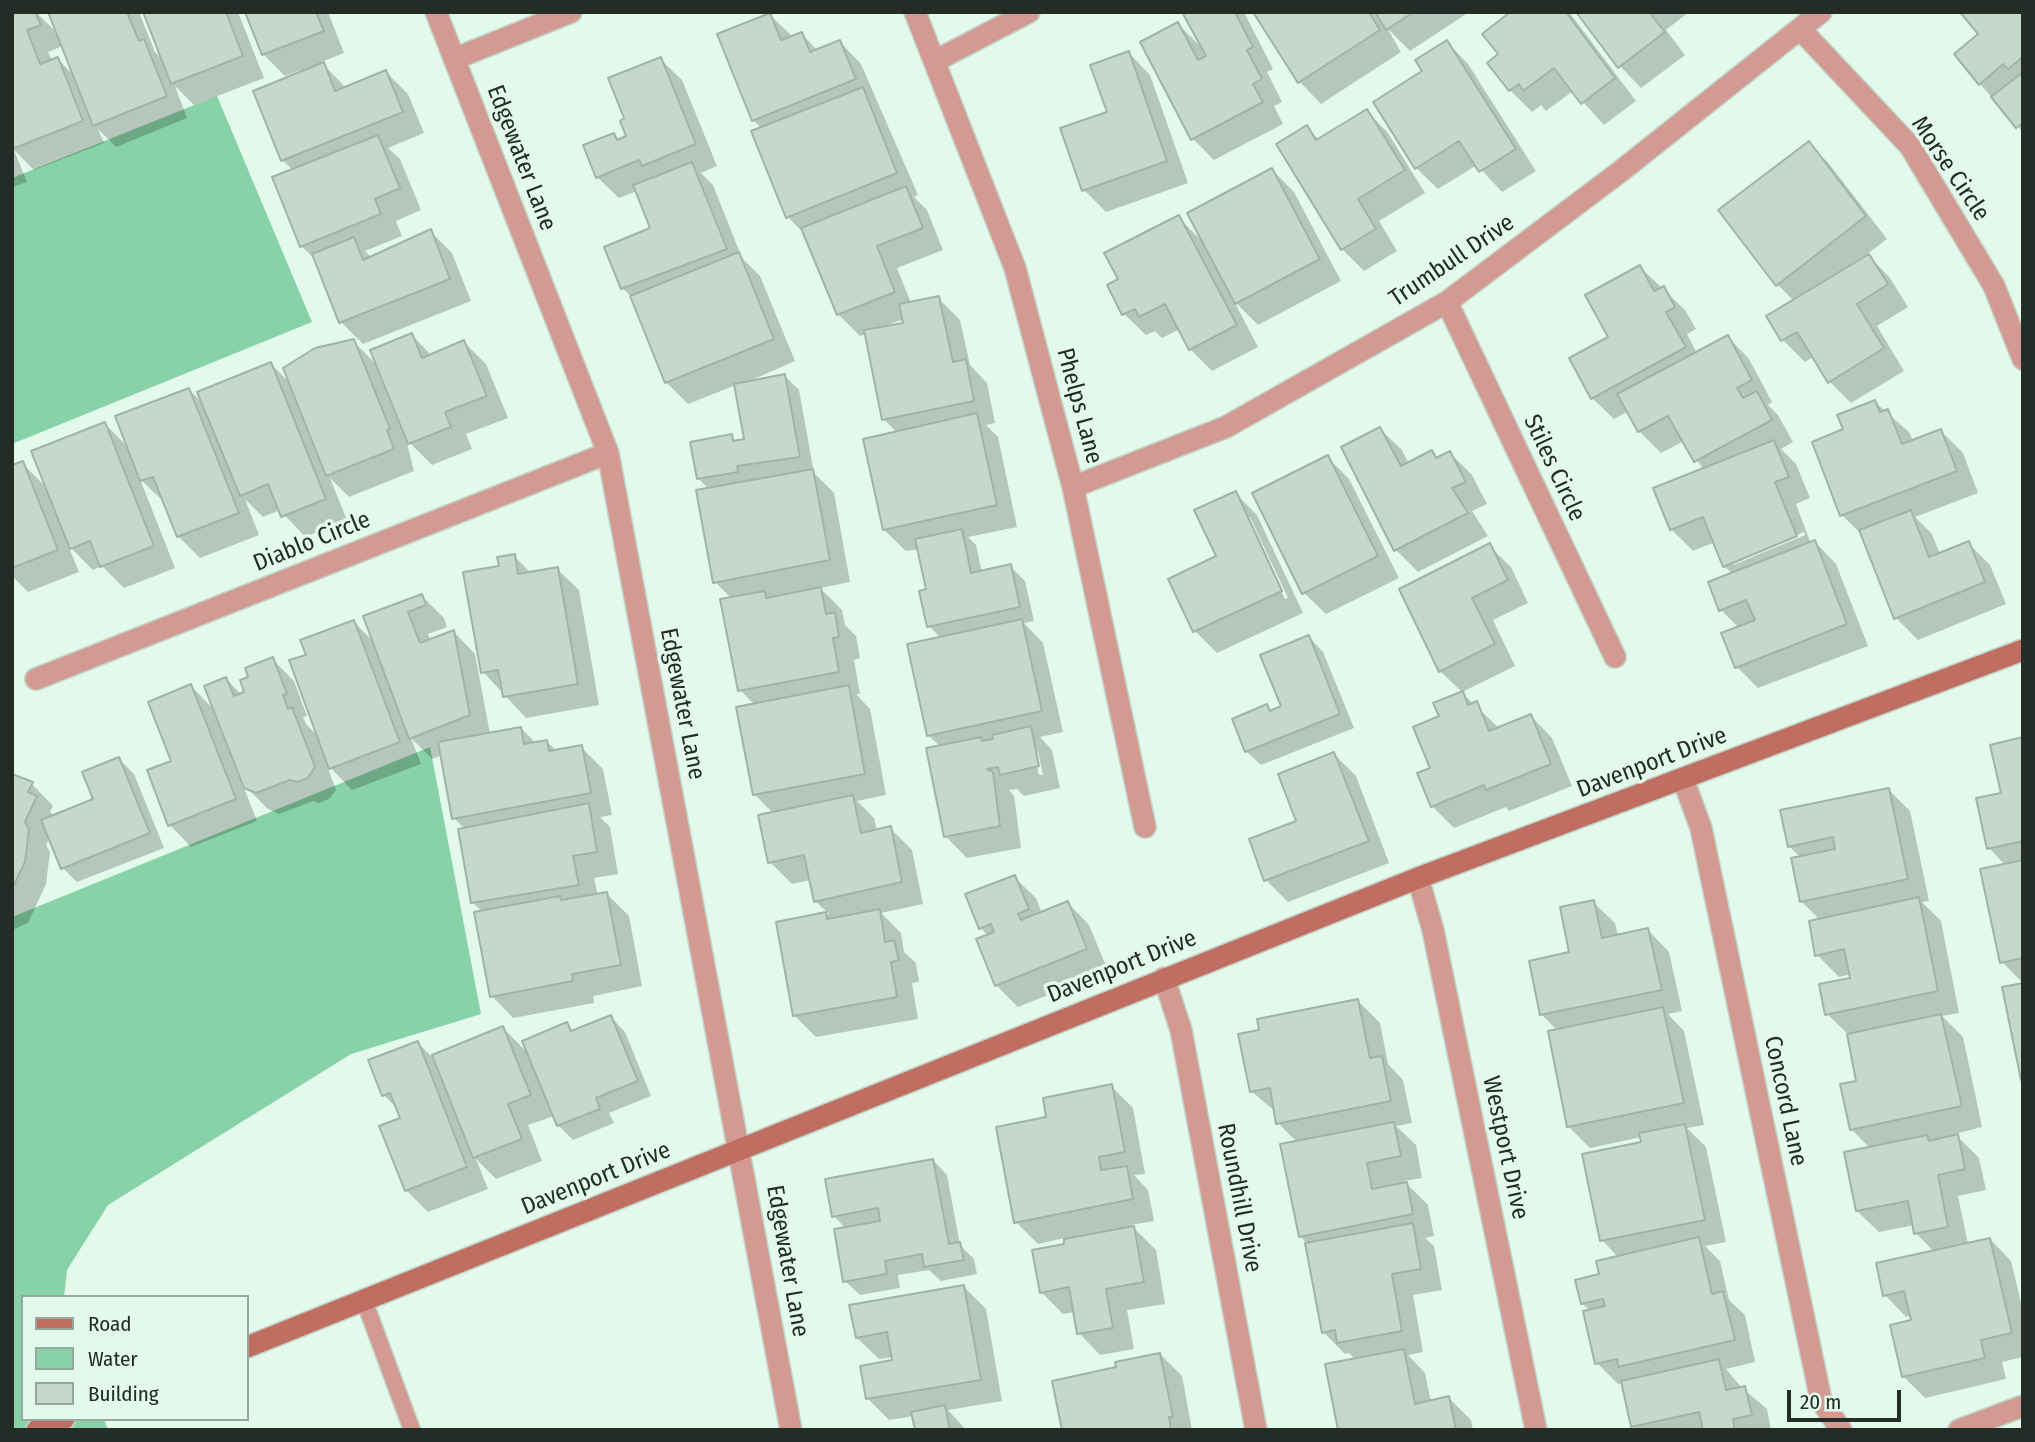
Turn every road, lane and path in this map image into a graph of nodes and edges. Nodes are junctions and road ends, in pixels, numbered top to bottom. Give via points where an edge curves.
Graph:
1 (436, 12) edge
2 (570, 12) edge
3 (915, 12) edge
4 (1029, 12) edge
5 (1821, 12) edge
6 (1801, 30) junction
7 (454, 59) junction
8 (935, 61) junction
9 (1447, 302) junction
10 (2023, 359) edge
11 (608, 453) junction
12 (1073, 487) junction
13 (2023, 650) edge
14 (1615, 657) dead end
15 (36, 679) dead end
16 (1683, 779) junction
17 (1145, 827) dead end
18 (1418, 878) junction
19 (1164, 978) junction
20 (739, 1151) junction
21 (363, 1300) junction
22 (248, 1347) edge
23 (2023, 1406) edge
24 (59, 1421) edge
25 (37, 1430) edge
26 (412, 1430) edge
27 (791, 1430) edge
28 (1255, 1430) edge
29 (1536, 1430) edge
30 (1841, 1430) edge
31 (1959, 1430) edge

1 - 7 street, Edgewater Lane
2 - 7 street
3 - 8 street, Phelps Lane
4 - 8 street
5 - 6 street, Trumbull Drive
6 - 9 street, Trumbull Drive
6 - 10 street, Morse Circle via 1910,146 1994,286
7 - 11 street, Edgewater Lane
8 - 12 street, Phelps Lane via 1015,268
9 - 12 street, Trumbull Drive via 1226,427
9 - 14 street, Stiles Circle
11 - 15 street, Diablo Circle
11 - 20 street, Edgewater Lane
12 - 17 street, Phelps Lane
13 - 16 street, Davenport Drive
16 - 18 street, Davenport Drive
16 - 30 street, Concord Lane via 1700,828 1821,1400
18 - 19 street, Davenport Drive
18 - 29 street, Westport Drive via 1433,930
19 - 20 street, Davenport Drive
19 - 28 street, Roundhill Drive via 1181,1030
20 - 21 street, Davenport Drive
20 - 27 street, Edgewater Lane
21 - 22 street, Davenport Drive
21 - 26 lane
23 - 31 street
24 - 25 street

